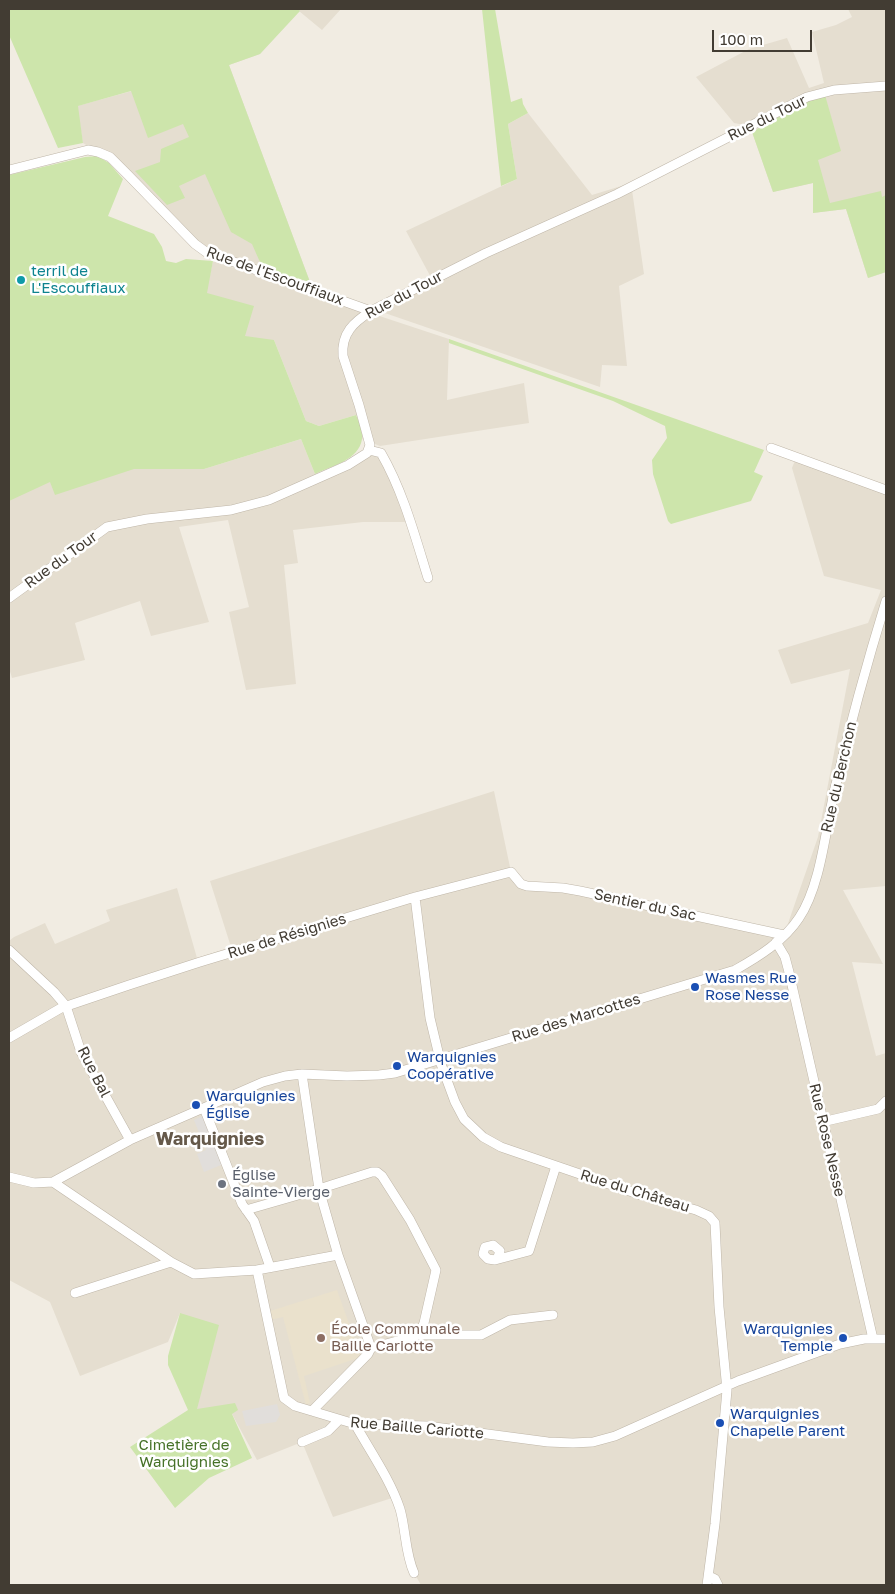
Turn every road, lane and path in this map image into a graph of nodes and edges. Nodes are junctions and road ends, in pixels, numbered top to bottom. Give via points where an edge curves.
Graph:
1 (886, 86) edge
2 (9, 170) edge
3 (372, 311) junction
4 (771, 448) dead end
5 (369, 450) junction
6 (886, 490) edge
7 (428, 578) dead end
8 (9, 598) edge
9 (886, 602) edge
10 (511, 872) joint
11 (415, 897) junction
12 (784, 935) junction
13 (776, 942) junction
14 (9, 950) edge
15 (63, 1007) junction
16 (9, 1038) edge
17 (440, 1059) junction
18 (302, 1074) junction
19 (886, 1101) edge
20 (204, 1108) junction
21 (882, 1112) edge
22 (822, 1122) junction
23 (130, 1140) junction
24 (556, 1166) junction
25 (9, 1177) edge
26 (53, 1182) junction
27 (320, 1189) junction
28 (246, 1210) junction
29 (338, 1255) junction
30 (495, 1260) dead end
31 (171, 1262) junction
32 (270, 1267) junction
33 (256, 1270) junction
34 (75, 1293) dead end
35 (553, 1315) dead end
36 (419, 1335) junction
37 (873, 1339) junction
38 (886, 1339) edge
39 (372, 1348) junction
40 (727, 1387) junction
41 (312, 1411) junction
42 (339, 1420) junction
43 (356, 1424) junction
44 (302, 1442) dead end
45 (414, 1573) dead end
46 (708, 1581) edge
47 (718, 1585) edge

1 - 3 street, Rue du Tour via 834,90 807,97 617,194 486,253
2 - 3 street, Rue de l'Escouffiaux via 88,150 98,152 110,158 206,252
3 - 5 street, Rue du Tour via 350,327 342,348
4 - 6 street
5 - 7 street via 380,453 395,482
5 - 8 street, Rue du Tour via 348,466 269,500 231,510 147,518 107,527
9 - 12 street, Rue du Berchon via 848,735 811,894 799,919
10 - 11 street, Rue de Résignies
10 - 12 street, Sentier du Sac via 520,884 527,886 563,888
11 - 15 street, Rue de Résignies
11 - 17 street via 431,1024
12 - 13 street, Rue du Berchon
13 - 17 street, Rue des Marcottes via 735,970
13 - 22 street, Rue Rose Nesse via 785,957
14 - 15 street via 54,992
15 - 16 street, Rue de Résignies
15 - 23 street, Rue Bal via 81,1052
17 - 18 street, Rue des Marcottes via 379,1075
17 - 24 street, Rue du Château via 458,1109 475,1130 498,1146
18 - 20 street, Rue des Marcottes via 263,1082
18 - 27 street
19 - 21 street
20 - 23 street, Rue des Marcottes
20 - 28 street
21 - 22 street
22 - 37 street, Rue Rose Nesse
23 - 26 street, Rue des Marcottes
24 - 30 street via 529,1251
24 - 40 street, Rue du Château via 697,1210 713,1220
25 - 26 street via 34,1183
26 - 31 street
27 - 28 street
27 - 29 street
27 - 36 street via 372,1172 382,1176 436,1270
28 - 32 street via 254,1220
29 - 32 street
29 - 39 street
31 - 33 street via 194,1274
31 - 34 street
32 - 33 street
33 - 41 street, Rue Baille Cariotte via 282,1394 288,1402
35 - 36 street via 510,1320 481,1335
36 - 39 street
37 - 38 street, Rue Baille Cariotte
37 - 40 street, Rue Baille Cariotte via 840,1344
39 - 41 street
40 - 43 street, Rue Baille Cariotte via 637,1427 593,1442 548,1442 427,1426
40 - 46 street
41 - 42 street, Rue Baille Cariotte
42 - 43 street, Rue Baille Cariotte
42 - 44 street via 328,1431
43 - 45 street via 399,1508
46 - 47 street via 715,1579

